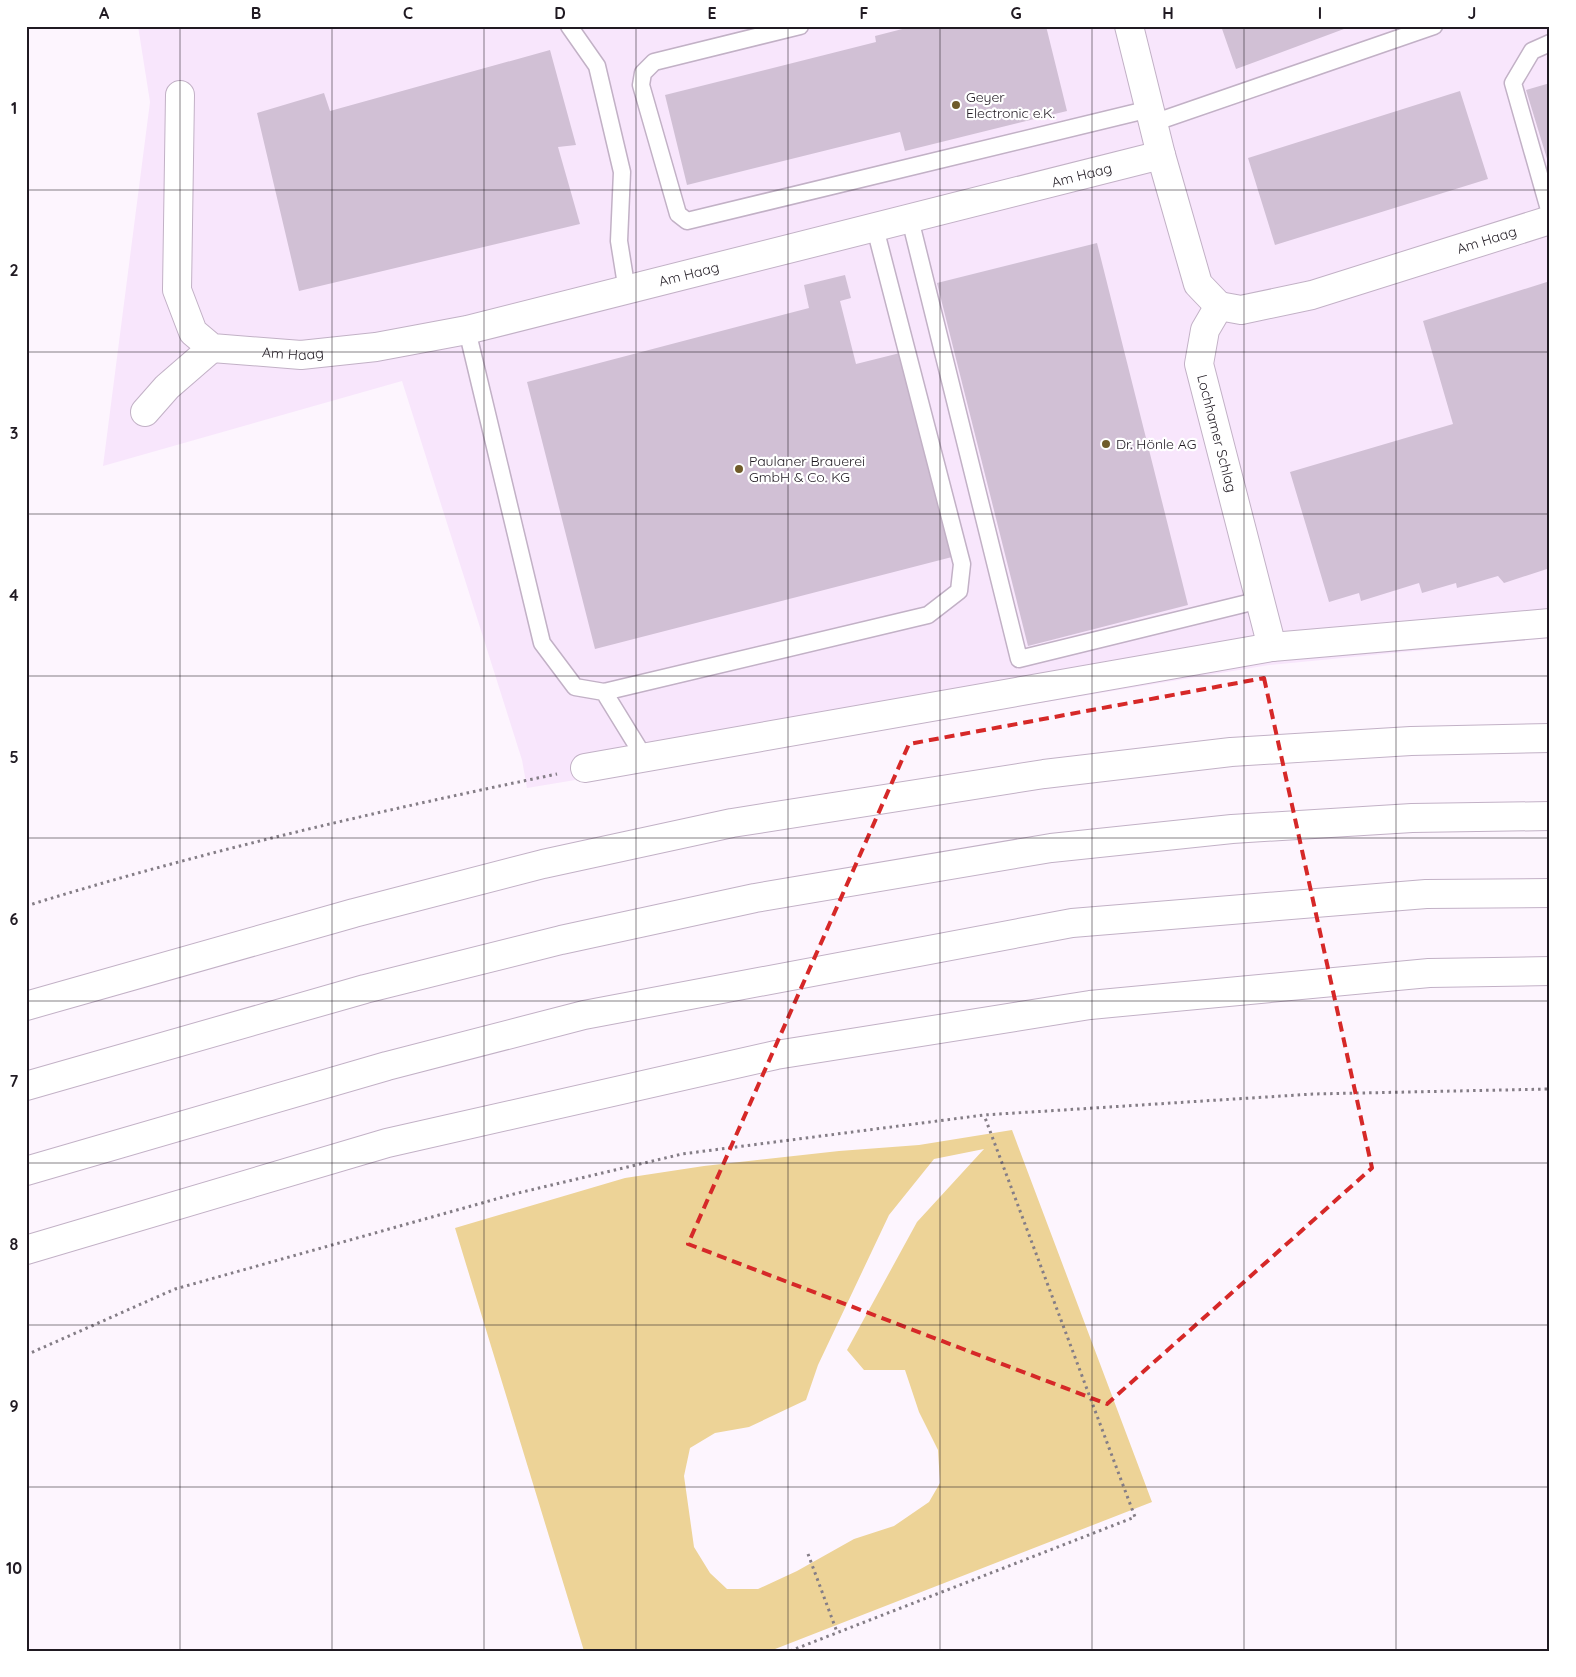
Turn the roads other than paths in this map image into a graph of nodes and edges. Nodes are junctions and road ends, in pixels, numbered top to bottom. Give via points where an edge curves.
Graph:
1 (569, 26) edge
2 (800, 26) edge
3 (1129, 26) edge
4 (1434, 26) edge
5 (1550, 43) edge
6 (180, 96) dead end
7 (1152, 116) junction
8 (1162, 155) junction
9 (1550, 213) edge
10 (910, 219) junction
11 (1550, 220) edge
12 (875, 228) junction
13 (627, 292) junction
14 (1219, 306) junction
15 (468, 330) junction
16 (212, 348) junction
17 (145, 412) dead end
18 (1260, 600) junction
19 (1550, 623) edge
20 (1272, 647) junction
21 (604, 692) junction
22 (1550, 738) edge
23 (644, 757) junction
24 (585, 768) road end
25 (1550, 816) edge
26 (1550, 893) edge
27 (1550, 971) edge
28 (26, 1006) edge
29 (26, 1086) edge
30 (26, 1171) edge
31 (26, 1250) edge

1 - 13 lane via 598,66 622,172 618,241
2 - 7 lane via 654,62 643,73 641,84 678,214 687,221
3 - 7 main road
4 - 7 lane
5 - 9 lane via 1532,51 1513,82
6 - 16 main road via 176,290 193,332
7 - 8 main road
8 - 10 main road, Am Haag
8 - 14 main road via 1198,284
10 - 12 main road, Am Haag
10 - 18 lane via 1019,659
11 - 14 main road, Am Haag via 1312,294 1241,310
12 - 13 main road, Am Haag
12 - 21 lane via 962,564 959,592 928,616
13 - 15 main road, Am Haag
14 - 18 main road, Lochhamer Schlag via 1206,330 1199,364
15 - 16 main road, Am Haag via 376,347 301,355
15 - 21 lane via 542,643 575,686
16 - 17 main road via 167,387
18 - 20 main road, Lochhamer Schlag
19 - 20 main road
20 - 23 main road
21 - 23 lane
22 - 28 main road via 1412,740 1231,752 1044,774 732,823 543,864 354,912
23 - 24 main road
25 - 29 main road via 1412,818 1232,829 1051,848 755,898 562,940 365,990
26 - 30 main road via 1426,894 1072,924 1024,932 584,1015 386,1066
27 - 31 main road via 1429,973 1090,1005 776,1055 387,1144

